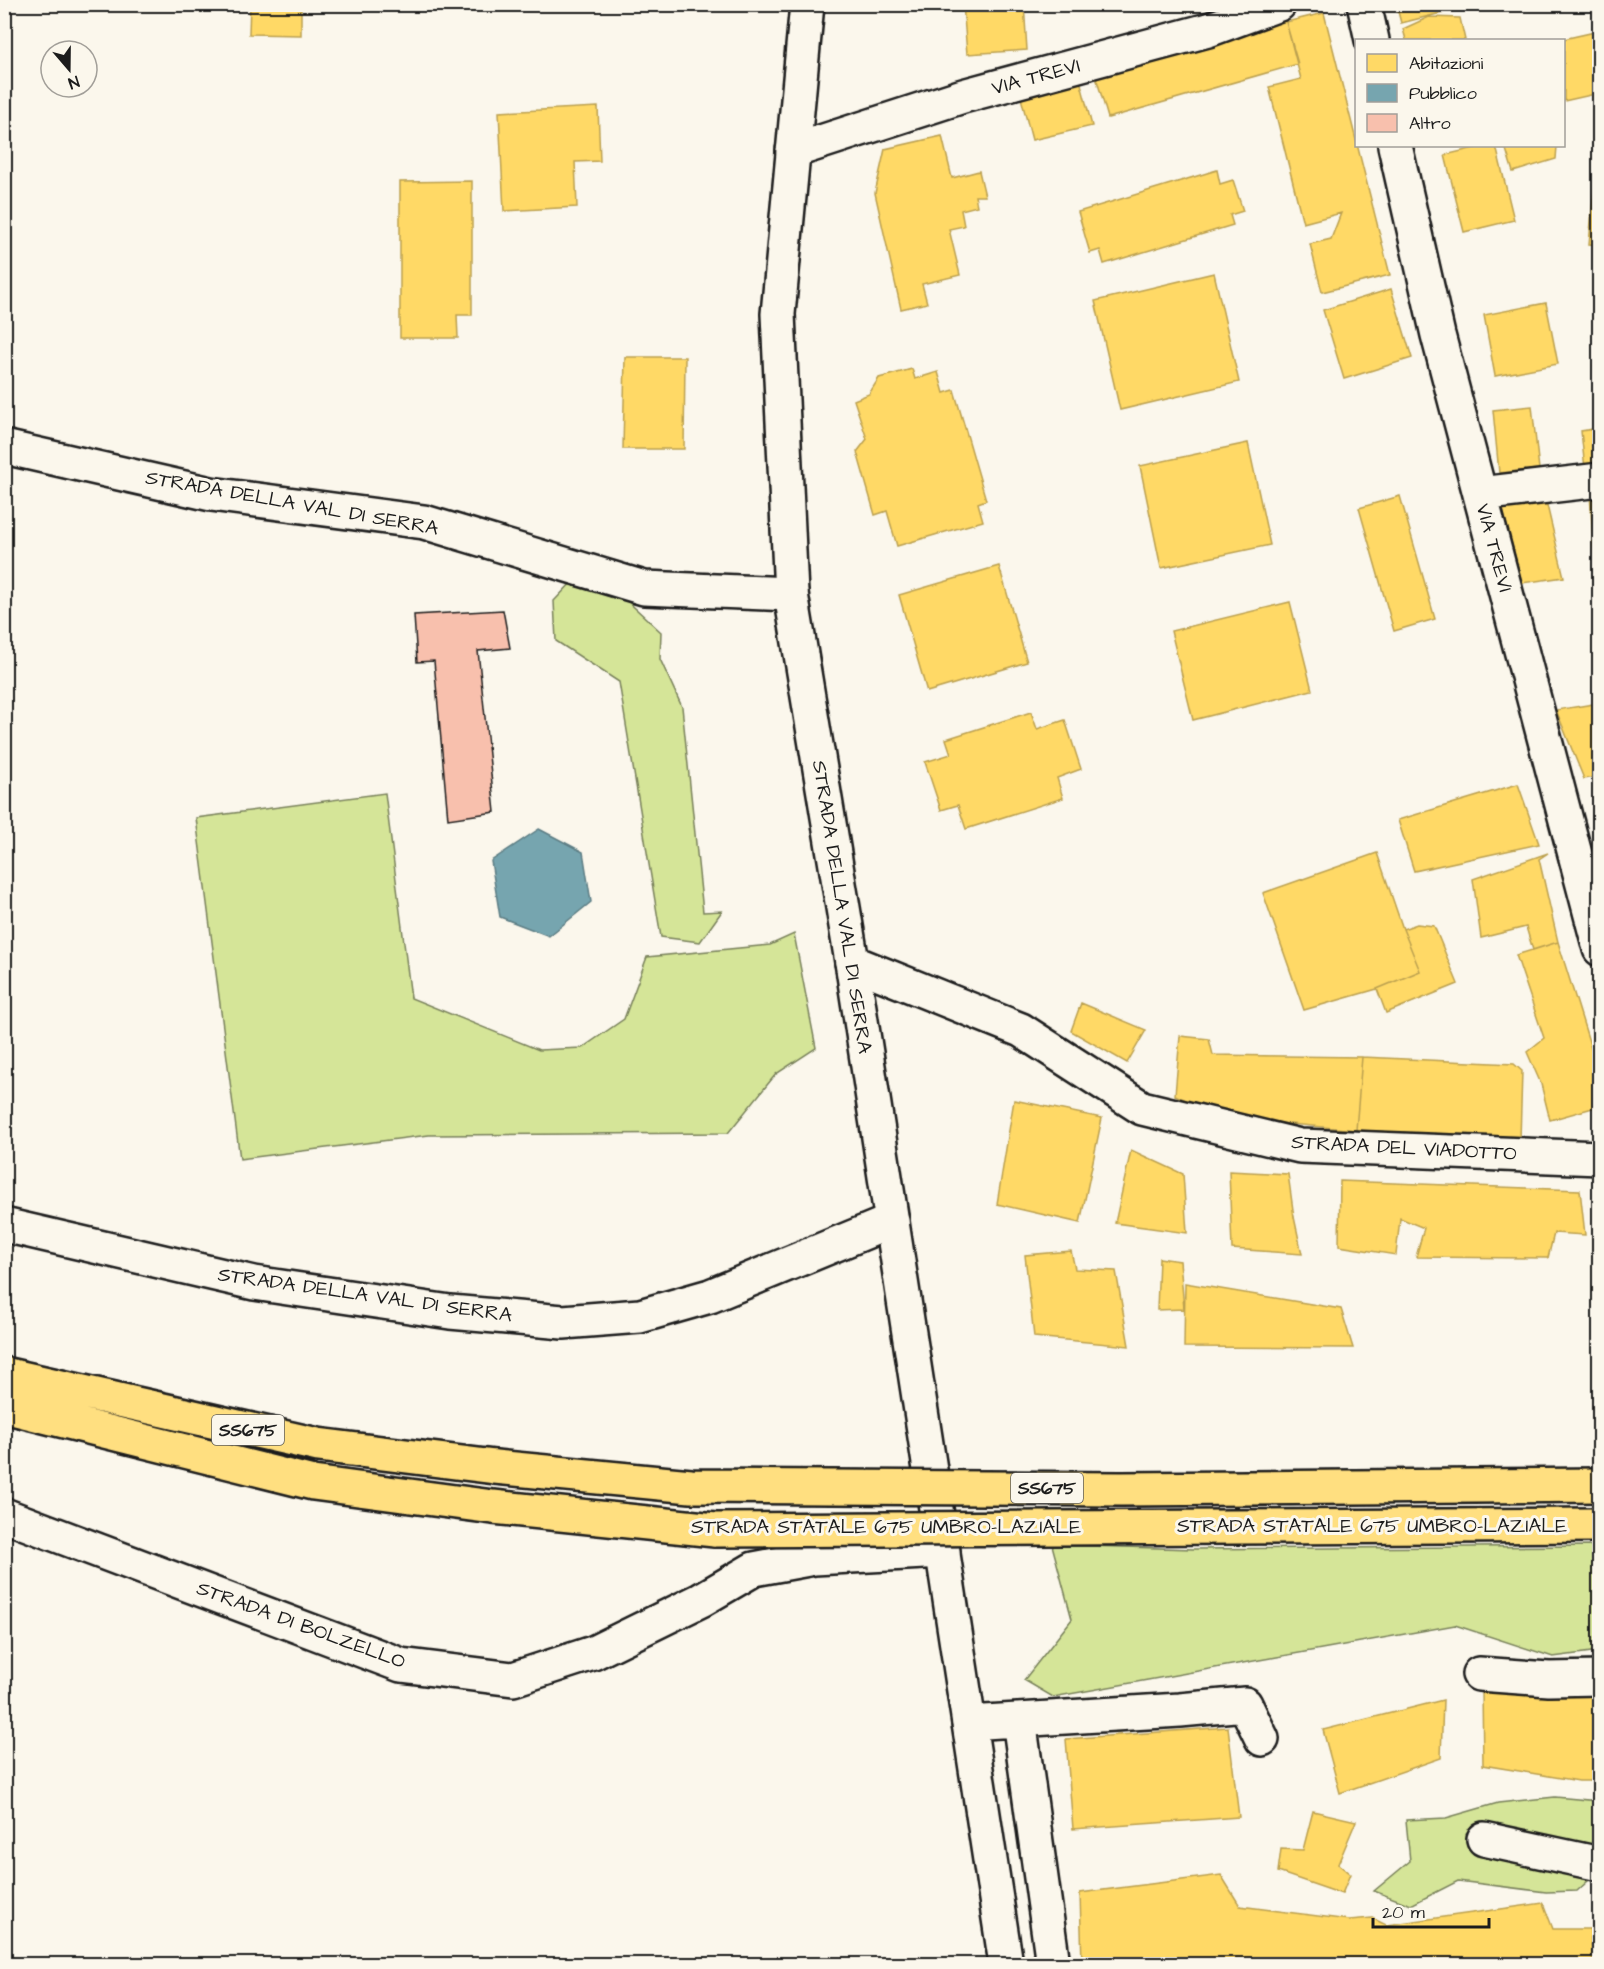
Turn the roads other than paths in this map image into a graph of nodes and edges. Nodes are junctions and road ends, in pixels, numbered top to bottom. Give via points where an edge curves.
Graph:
1 (807, 4) edge
2 (1279, 4) edge
3 (1364, 4) edge
4 (1372, 39) edge
5 (1395, 147) edge
6 (794, 151) junction
7 (4, 447) edge
8 (1599, 480) edge
9 (1480, 494) junction
10 (791, 594) junction
11 (1599, 949) edge
12 (852, 962) junction
13 (1599, 1158) edge
14 (892, 1221) junction
15 (4, 1225) edge
16 (4, 1374) edge
17 (4, 1406) edge
18 (1599, 1485) edge
19 (4, 1515) edge
20 (1599, 1525) edge
21 (943, 1551) junction
22 (1479, 1674) dead end
23 (1599, 1678) edge
24 (1019, 1720) junction
25 (969, 1723) junction
26 (1262, 1739) dead end
27 (1484, 1839) dead end
28 (1599, 1864) edge
29 (1006, 1965) edge
30 (1053, 1965) edge

1 - 6 street, STRADA DELLA VAL DI SERRA
2 - 6 street, VIA TREVI via 1208,30 963,96
3 - 4 street
5 - 9 street, VIA TREVI via 1438,335
6 - 10 street, STRADA DELLA VAL DI SERRA via 778,314
7 - 10 street, STRADA DELLA VAL DI SERRA via 212,494 424,522 644,588
8 - 9 street
9 - 11 street, VIA TREVI
10 - 12 street, STRADA DELLA VAL DI SERRA
12 - 13 street, STRADA DEL VIADOTTO via 1021,1030 1142,1108 1300,1146
12 - 14 street, STRADA DELLA VAL DI SERRA
14 - 15 street, STRADA DELLA VAL DI SERRA via 710,1296 640,1316 563,1322 450,1312 254,1283
14 - 21 street, STRADA DELLA VAL DI SERRA
16 - 18 highway, STRADA STATALE 675 UMBRO-LAZIALE / SS675, bridge via 318,1445 691,1486 1121,1489
17 - 20 highway, STRADA STATALE 675 UMBRO-LAZIALE / SS675, bridge via 313,1483 715,1530
19 - 21 street, STRADA DI BOLZELLO via 401,1665 513,1678 593,1653 754,1569 814,1558
21 - 25 street, STRADA DELLA VAL DI SERRA
22 - 23 street
24 - 25 street
24 - 26 street via 1245,1704
24 - 30 street
25 - 29 street, STRADA DELLA VAL DI SERRA
27 - 28 street

